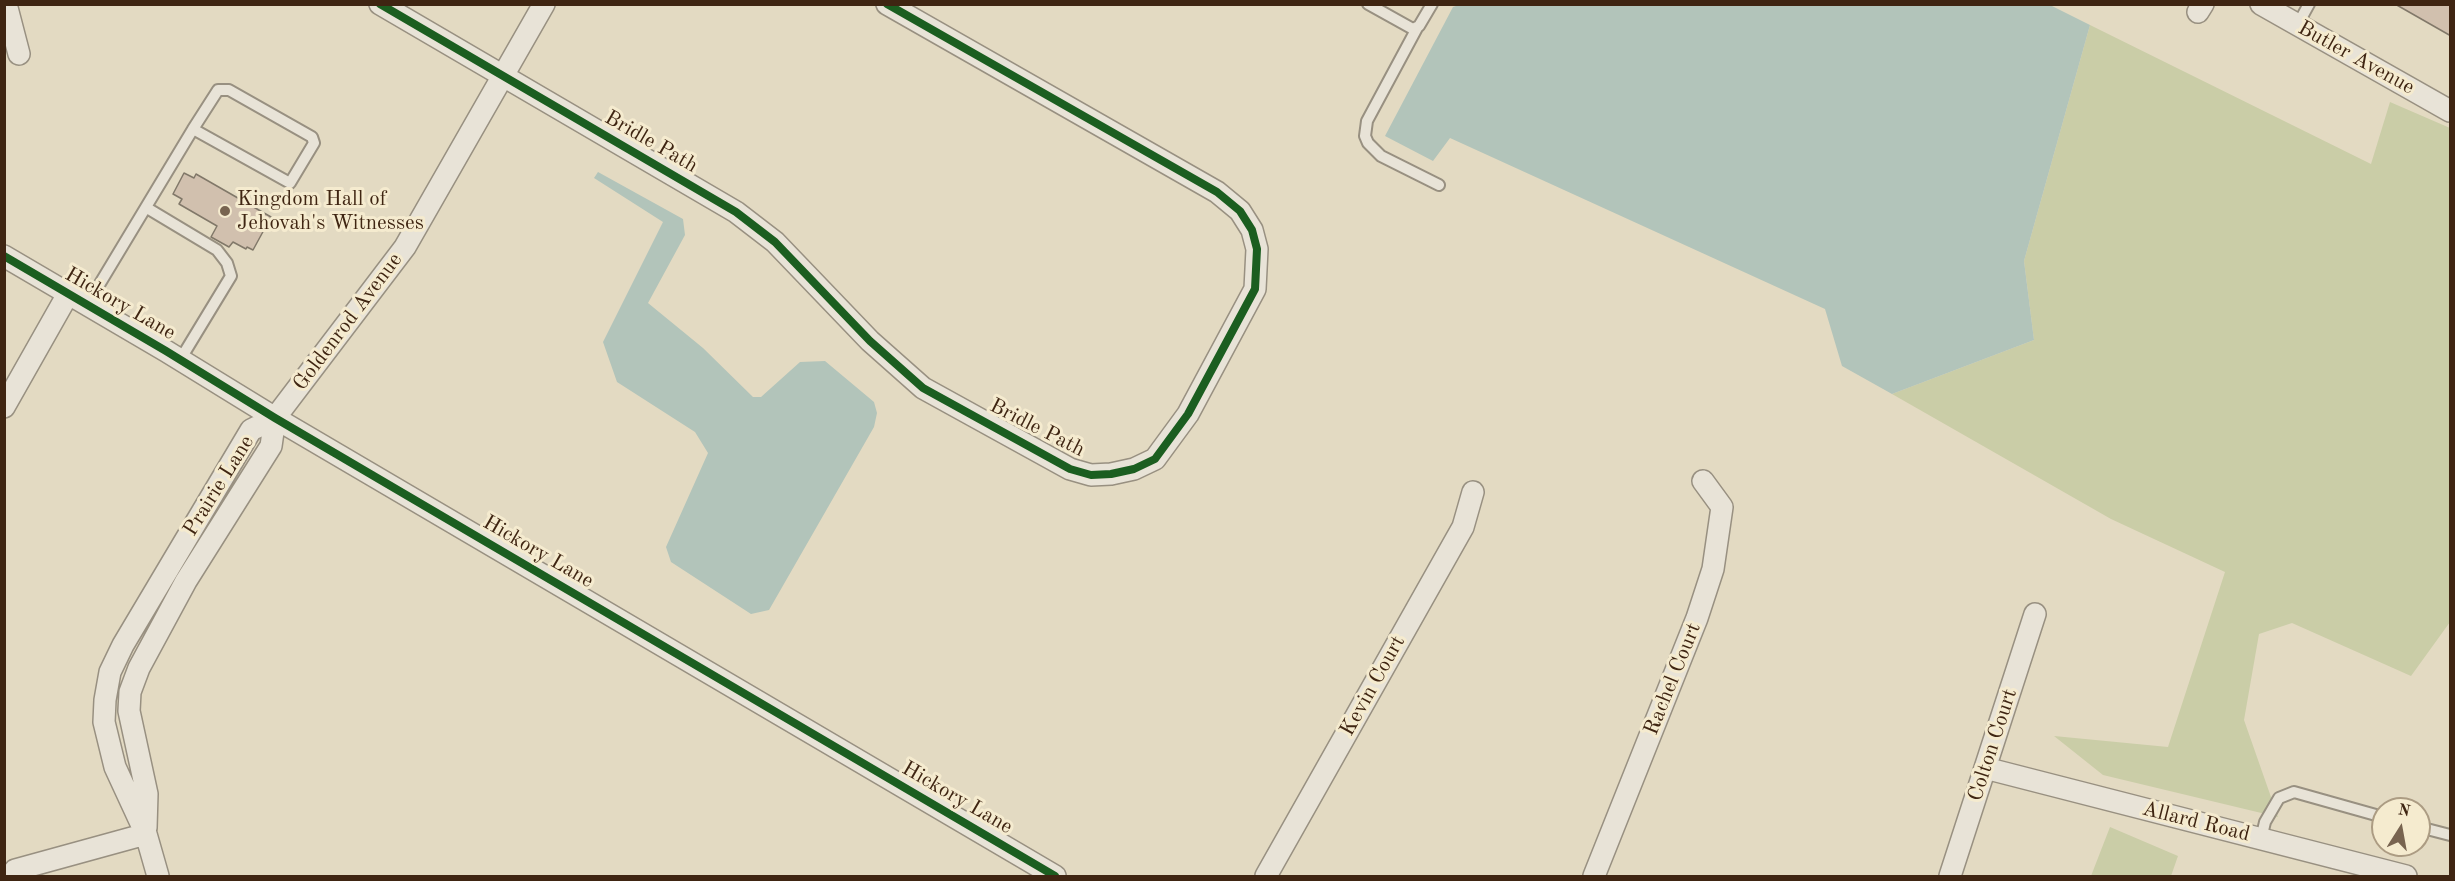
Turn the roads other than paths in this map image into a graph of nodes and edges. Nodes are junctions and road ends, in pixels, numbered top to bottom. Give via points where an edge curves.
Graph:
1 (6, 4) edge
2 (380, 4) edge
3 (544, 4) edge
4 (887, 4) edge
5 (1368, 4) edge
6 (1432, 4) edge
7 (2261, 4) edge
8 (2308, 4) edge
9 (2297, 26) junction
10 (1417, 28) junction
11 (19, 54) dead end
12 (503, 76) junction
13 (2451, 111) edge
14 (193, 129) junction
15 (1438, 185) dead end
16 (147, 208) junction
17 (4, 256) edge
18 (68, 294) junction
19 (87, 305) junction
20 (180, 360) junction
21 (4, 407) edge
22 (274, 418) junction
23 (1703, 481) dead end
24 (1473, 492) dead end
25 (168, 569) junction
26 (186, 581) junction
27 (2035, 614) dead end
28 (107, 687) junction
29 (130, 692) junction
30 (1985, 768) junction
31 (2371, 814) edge
32 (2431, 830) edge
33 (146, 834) junction
34 (2451, 835) edge
35 (2261, 839) junction
36 (15, 870) dead end
37 (158, 876) edge
38 (1055, 876) edge
39 (1266, 876) edge
40 (1594, 876) edge
41 (1950, 876) edge
42 (2406, 876) edge

1 - 11 street
2 - 12 street, Bridle Path
3 - 12 street, Goldenrod Avenue
4 - 12 street, Bridle Path via 1217,192 1240,211 1252,230 1257,249 1254,290 1188,414 1155,459 1111,474 1091,475 1070,469 923,388 870,342 775,242 736,212
5 - 10 lane via 1409,28
6 - 10 lane
7 - 9 street, Butler Avenue
8 - 9 lane
9 - 13 street, Butler Avenue
10 - 15 lane via 1367,121 1365,136 1381,156
12 - 22 street, Goldenrod Avenue via 405,247
14 - 14 lane via 215,94 223,89 312,137 314,143 290,183
14 - 16 lane
16 - 19 lane
16 - 20 lane via 217,250 227,262 231,276
17 - 18 street, Hickory Lane
18 - 19 street, Hickory Lane
18 - 21 street
19 - 20 street, Hickory Lane
20 - 22 street, Hickory Lane
22 - 25 street, Prairie Lane via 251,430
22 - 26 street, Prairie Lane via 271,446
22 - 38 street, Hickory Lane
23 - 40 street, Rachel Court via 1722,507 1713,569
24 - 39 street, Kevin Court via 1463,526
25 - 26 street
25 - 28 street, Prairie Lane via 123,645
26 - 29 street, Prairie Lane
27 - 30 street, Colton Court
28 - 29 street
28 - 33 street, Prairie Lane via 104,722 112,756
29 - 33 street, Prairie Lane via 129,711 147,794
30 - 35 street, Allard Road
30 - 41 street, Colton Court
31 - 35 lane via 2294,792 2279,798 2265,822
32 - 34 lane
33 - 36 street
33 - 37 street, Prairie Lane
35 - 42 street, Allard Road

